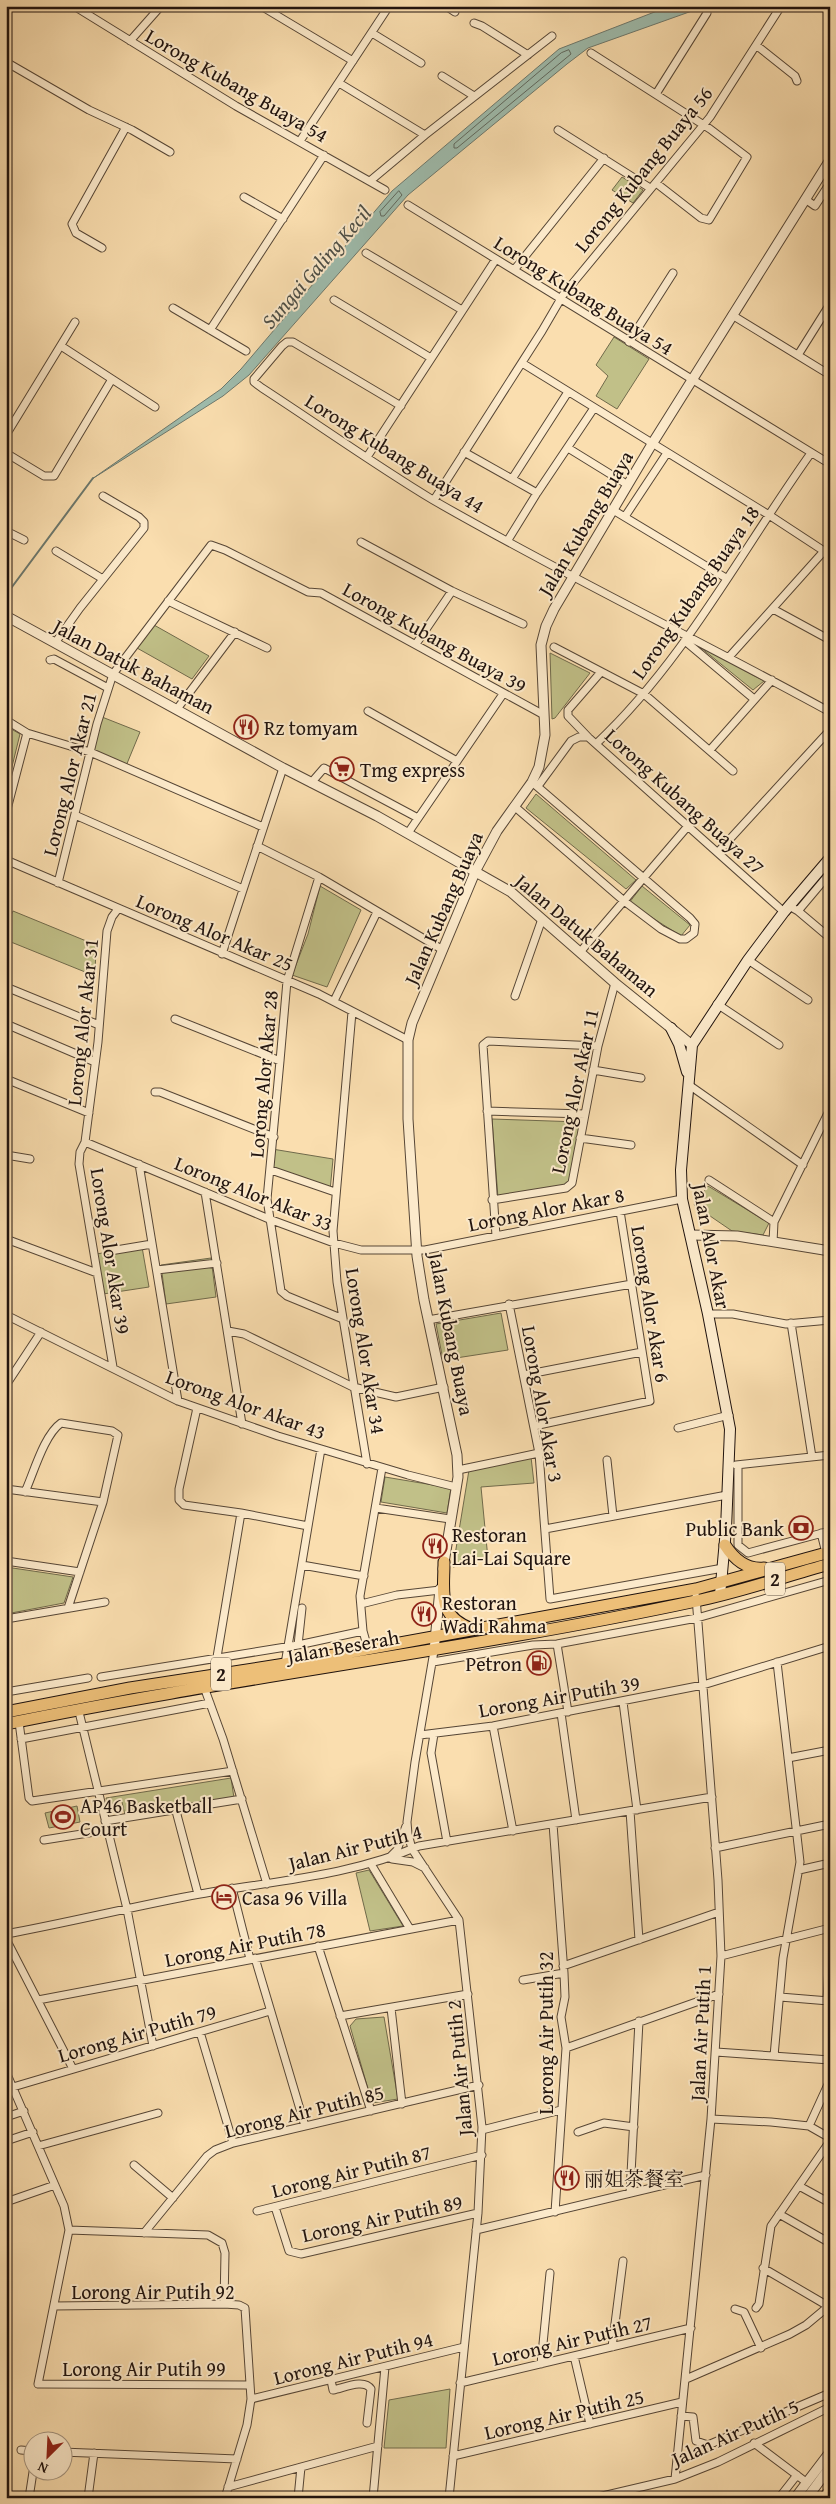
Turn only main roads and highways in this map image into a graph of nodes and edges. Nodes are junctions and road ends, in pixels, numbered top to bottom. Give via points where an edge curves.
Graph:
1 (830, 858) edge
2 (671, 1028) road end
3 (689, 1081) junction
4 (725, 1545) junction
5 (828, 1556) edge
6 (444, 1562) road end
7 (772, 1568) junction
8 (722, 1583) junction
9 (720, 1595) junction
10 (472, 1629) junction
11 (6, 1712) edge
12 (6, 1724) edge

1 - 3 main road, Jalan Alor Akar via 717,1004 692,1045
2 - 3 main road
3 - 4 main road, Jalan Alor Akar via 681,1170 682,1199 729,1415 733,1466 727,1495
4 - 7 highway via 744,1565
4 - 8 main road, Jalan Alor Akar
5 - 7 highway, Jalan Beserah / 2
5 - 9 highway, Jalan Beserah / 2
6 - 10 highway via 445,1607 453,1619
7 - 8 highway, Jalan Beserah / 2
8 - 9 main road, Jalan Alor Akar
8 - 10 highway, Jalan Beserah / 2
9 - 12 highway, Jalan Beserah / 2 via 434,1656 204,1687
10 - 11 highway, Jalan Beserah / 2

